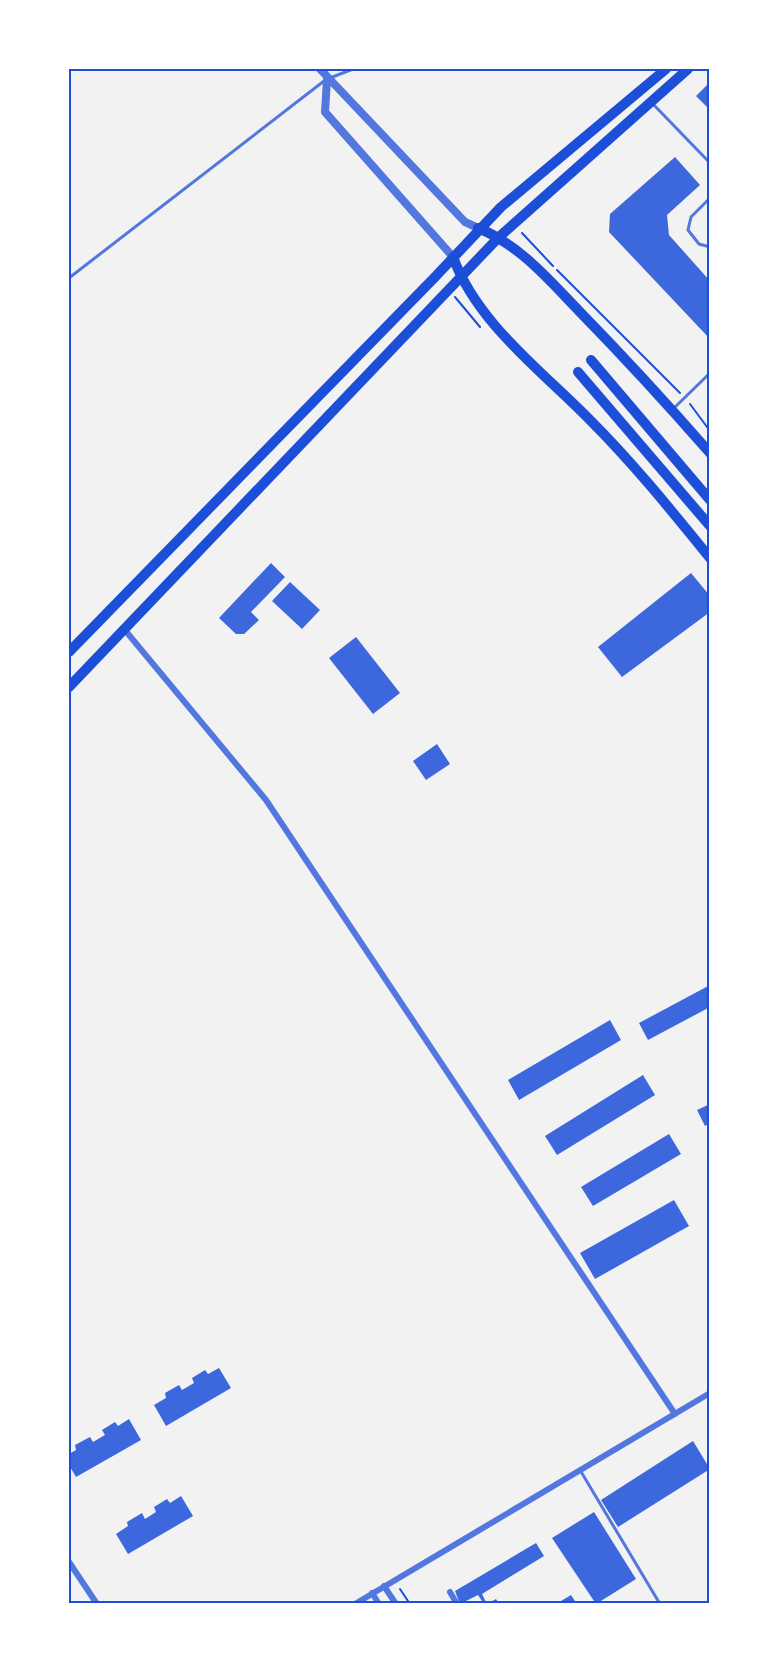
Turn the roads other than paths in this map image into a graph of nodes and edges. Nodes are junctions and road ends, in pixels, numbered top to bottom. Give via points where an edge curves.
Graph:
1 (320, 69) edge
2 (353, 69) edge
3 (666, 69) edge
4 (688, 69) edge
5 (327, 79) junction
6 (651, 102) junction
7 (710, 164) edge
8 (710, 198) edge
9 (478, 228) junction
10 (499, 237) junction
11 (710, 247) edge
12 (453, 256) junction
13 (69, 278) edge
14 (460, 278) junction
15 (591, 360) dead end
16 (578, 372) dead end
17 (710, 373) edge
18 (672, 410) junction
19 (710, 453) edge
20 (710, 500) edge
21 (710, 526) edge
22 (710, 558) edge
23 (124, 629) junction
24 (69, 652) edge
25 (69, 687) edge
26 (710, 1393) edge
27 (675, 1414) junction
28 (579, 1468) junction
29 (69, 1562) edge
30 (384, 1586) junction
31 (450, 1592) dead end
32 (372, 1593) junction
33 (97, 1604) edge
34 (355, 1604) edge
35 (379, 1604) edge
36 (396, 1604) edge
37 (457, 1604) edge
38 (660, 1604) edge

1 - 5 street
2 - 5 lane
3 - 9 main road
4 - 6 main road
5 - 9 street via 465,222
5 - 12 street via 325,112
5 - 13 lane
6 - 7 lane
6 - 10 main road
8 - 11 lane via 691,217 688,230 699,244
9 - 10 main road
9 - 12 main road
10 - 14 main road
10 - 18 main road via 544,276
12 - 14 main road
12 - 24 main road
14 - 22 main road via 494,324 637,469
14 - 23 main road
15 - 20 main road
16 - 21 main road
17 - 18 lane
18 - 19 main road
23 - 25 main road
23 - 27 street via 266,800
26 - 27 street
27 - 28 street
28 - 30 street
28 - 38 lane
29 - 33 street
30 - 32 street
30 - 36 street
31 - 37 street
32 - 34 street
32 - 35 street

